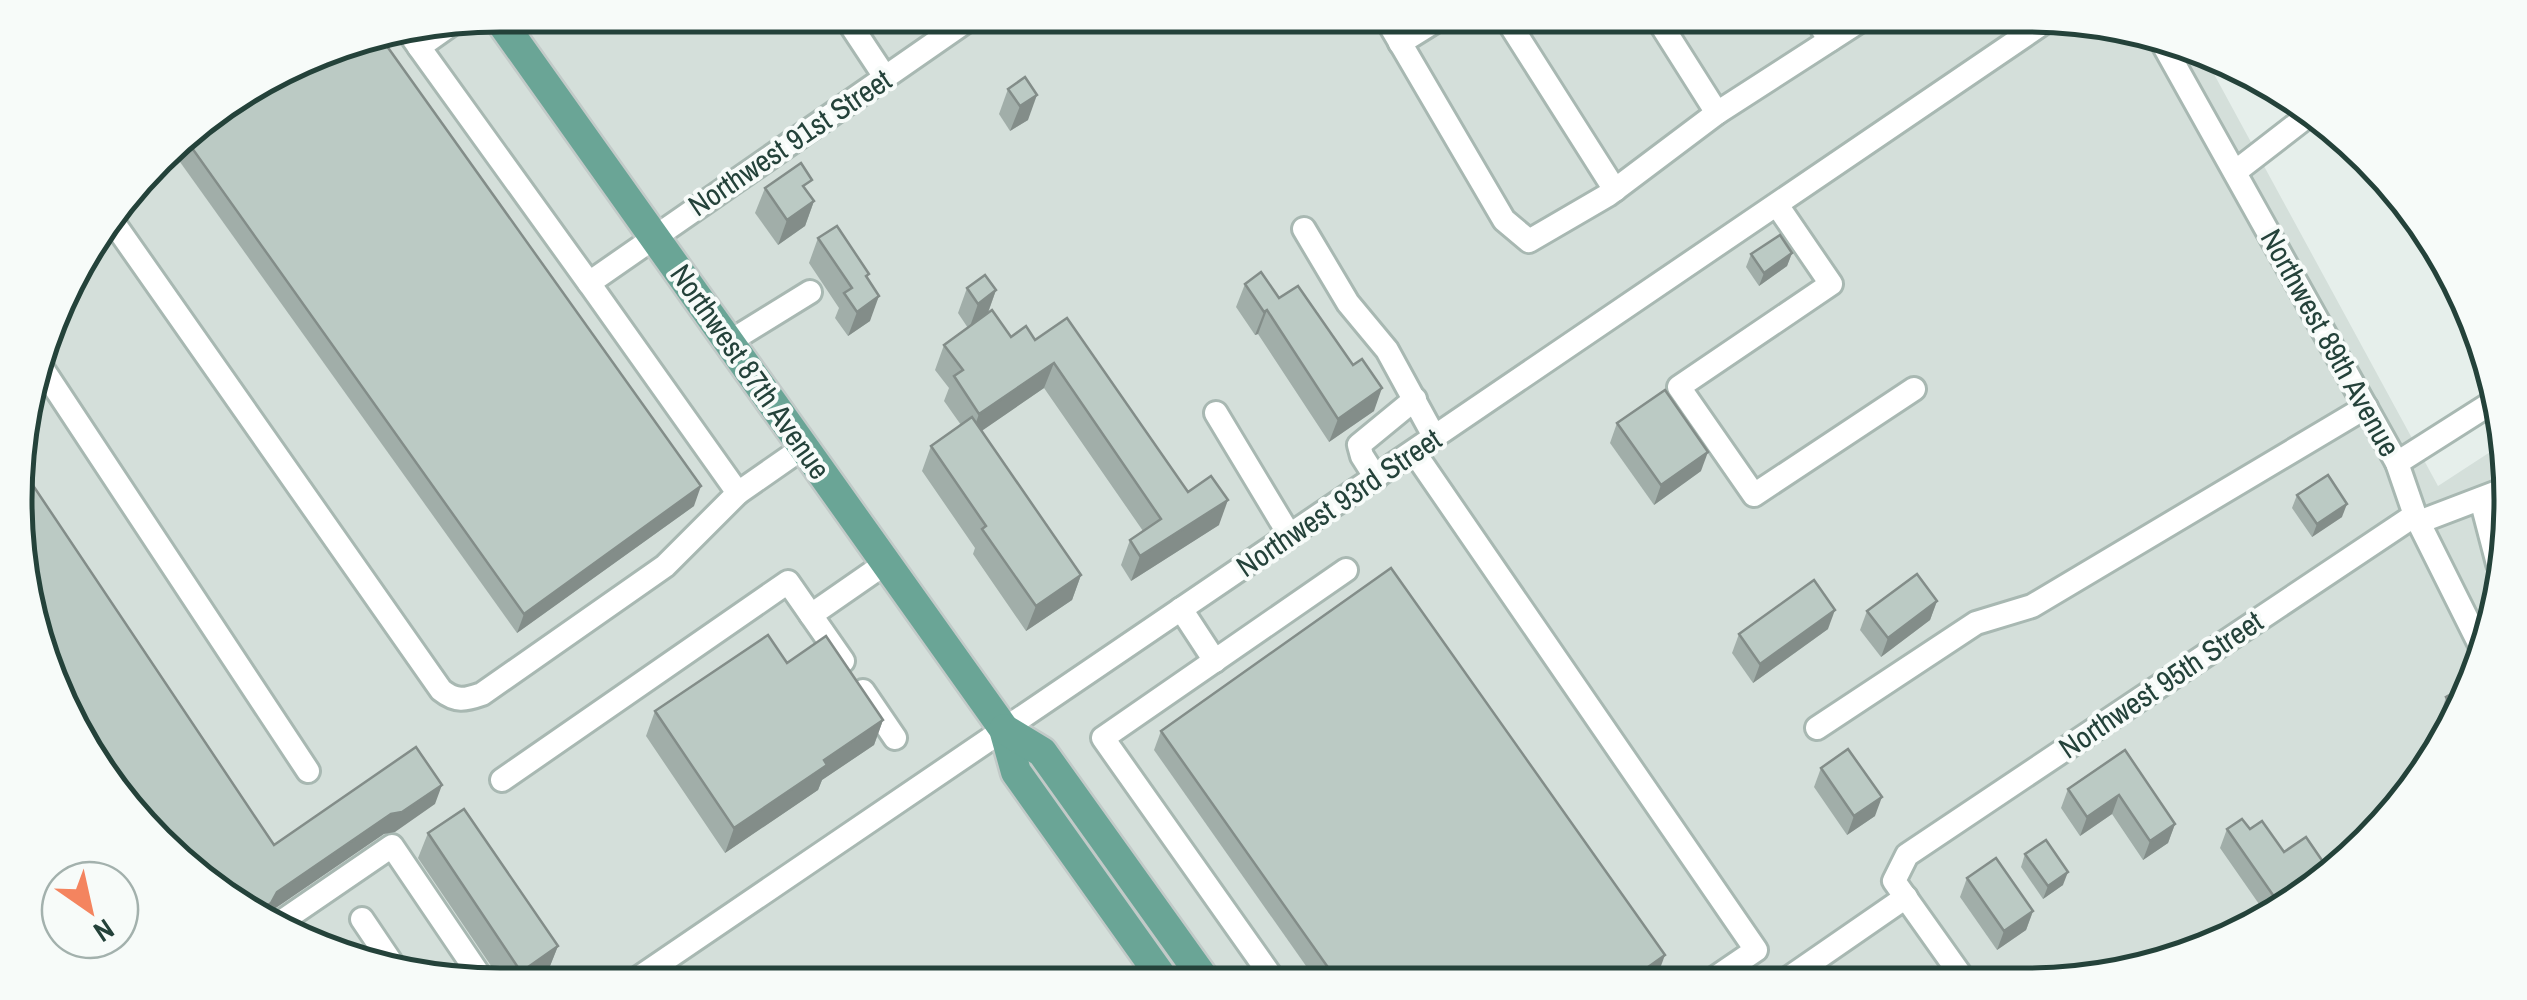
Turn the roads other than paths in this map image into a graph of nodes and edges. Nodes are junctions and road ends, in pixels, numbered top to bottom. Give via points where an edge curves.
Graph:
1 (508, 32) edge
2 (855, 32) edge
3 (951, 32) edge
4 (1394, 32) edge
5 (1417, 32) edge
6 (1515, 32) edge
7 (1666, 32) edge
8 (1825, 32) edge
9 (1843, 32) edge
10 (2030, 32) edge
11 (414, 40) edge
12 (1830, 40) junction
13 (1400, 43) junction
14 (2169, 54) edge
15 (885, 77) junction
16 (1718, 112) junction
17 (2301, 121) edge
18 (2235, 172) junction
19 (1615, 190) junction
20 (1777, 205) junction
21 (1304, 228) dead end
22 (119, 229) edge
23 (653, 236) junction
24 (589, 283) junction
25 (810, 292) dead end
26 (729, 342) junction
27 (48, 378) edge
28 (1914, 389) dead end
29 (1414, 400) junction
30 (2366, 406) junction
31 (2485, 407) edge
32 (1216, 414) dead end
33 (1435, 438) junction
34 (804, 448) junction
35 (1414, 452) junction
36 (2397, 462) junction
37 (1376, 478) junction
38 (738, 493) junction
39 (2494, 494) edge
40 (2481, 499) junction
41 (2417, 518) junction
42 (1290, 536) junction
43 (2492, 542) edge
44 (886, 563) junction
45 (1346, 570) dead end
46 (1181, 609) junction
47 (811, 615) junction
48 (2475, 634) edge
49 (1215, 660) junction
50 (1816, 728) dead end
51 (1004, 729) junction
52 (895, 738) dead end
53 (308, 771) dead end
54 (502, 780) dead end
55 (1906, 898) junction
56 (289, 917) edge
57 (362, 919) dead end
58 (385, 953) edge
59 (474, 966) edge
60 (653, 968) edge
61 (1155, 968) edge
62 (1196, 968) edge
63 (1265, 968) edge
64 (1730, 968) edge
65 (1804, 968) edge
66 (1957, 968) edge

1 - 23 main road, Northwest 87th Avenue
2 - 15 street
3 - 15 street, Northwest 91st Street
4 - 13 street
5 - 13 street
6 - 19 street
7 - 16 street
8 - 12 street
9 - 12 street
10 - 20 street, Northwest 93rd Street
11 - 24 street
12 - 16 street
13 - 19 street via 1504,220 1528,241
14 - 18 street, Northwest 89th Avenue
15 - 23 street, Northwest 91st Street
16 - 19 street
17 - 18 street
18 - 30 street, Northwest 89th Avenue
20 - 28 street via 1831,284 1679,386 1754,495
20 - 33 street, Northwest 93rd Street
21 - 29 street
22 - 38 street via 452,700 482,694 652,576
23 - 24 street, Northwest 91st Street
23 - 26 main road, Northwest 87th Avenue
24 - 38 street
25 - 26 street
26 - 34 main road, Northwest 87th Avenue
27 - 53 street
29 - 33 street
29 - 37 street via 1359,444
30 - 36 street, Northwest 89th Avenue
30 - 50 street via 2032,606 1976,623
31 - 36 street
32 - 42 street
33 - 35 street, Northwest 93rd Street
34 - 38 street
34 - 44 main road, Northwest 87th Avenue
35 - 37 street, Northwest 93rd Street
35 - 64 street via 1756,950
36 - 41 street, Northwest 89th Avenue
37 - 42 street, Northwest 93rd Street
39 - 40 street, Northwest 95th Street
40 - 41 street, Northwest 95th Street
40 - 43 street
41 - 48 street, Northwest 89th Avenue
41 - 55 street, Northwest 95th Street via 1907,855 1894,881
42 - 46 street, Northwest 93rd Street
44 - 47 street
44 - 51 main road, Northwest 87th Avenue
45 - 49 street
46 - 49 street
46 - 51 street, Northwest 93rd Street
47 - 52 street
47 - 54 street via 788,582
49 - 63 street via 1103,738
51 - 60 street, Northwest 93rd Street
51 - 61 main road, Northwest 87th Avenue via 1016,772
51 - 62 main road, Northwest 87th Avenue via 1042,752
55 - 65 street
55 - 66 street
56 - 59 street via 392,846
57 - 58 street

